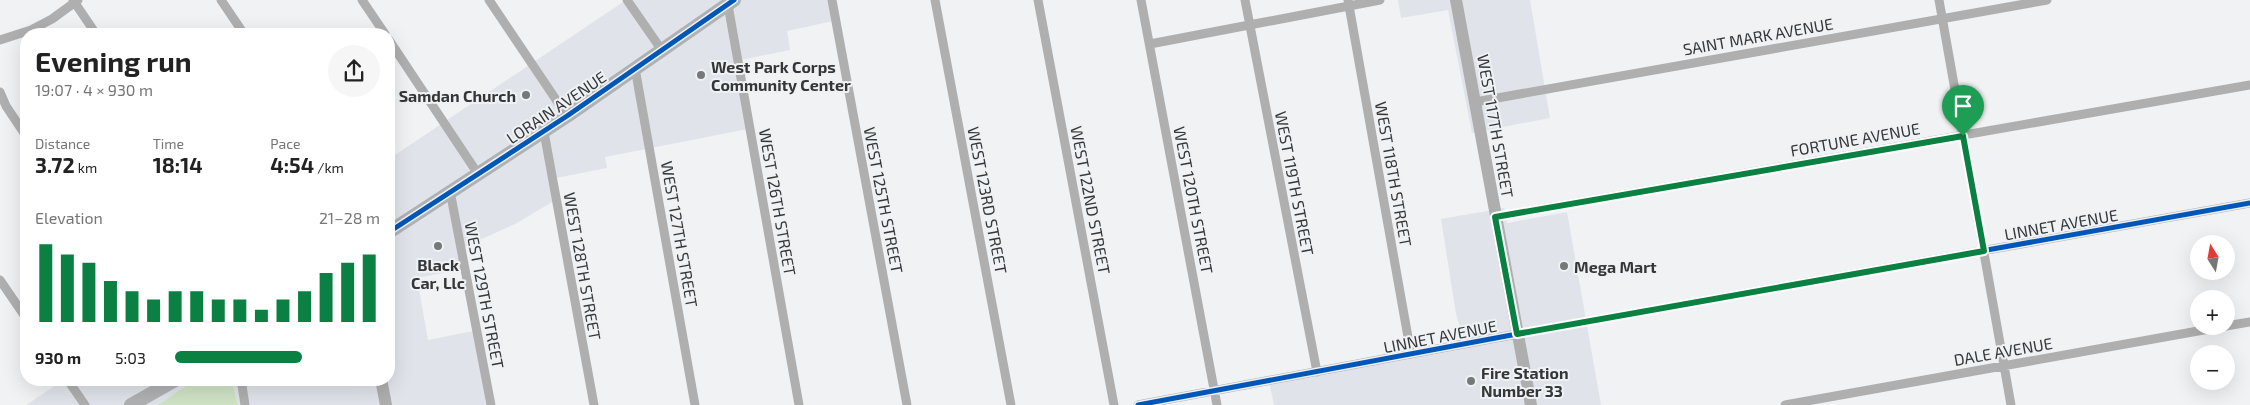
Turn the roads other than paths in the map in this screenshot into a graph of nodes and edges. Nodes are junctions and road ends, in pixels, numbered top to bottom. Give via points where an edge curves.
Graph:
1 (221, 0) edge
2 (362, 0) edge
3 (488, 0) edge
4 (627, 0) edge
5 (832, 0) edge
6 (935, 0) edge
7 (1038, 0) edge
8 (1141, 0) edge
9 (1245, 0) edge
10 (1380, 0) edge
11 (1456, 0) edge
12 (1939, 0) edge
13 (2047, 0) edge
14 (75, 1) edge
15 (731, 2) edge
16 (1349, 3) edge
17 (1942, 19) junction
18 (1250, 25) junction
19 (35, 28) edge
20 (92, 28) edge
21 (240, 28) edge
22 (381, 28) edge
23 (20, 34) edge
24 (0, 40) edge
25 (1150, 44) junction
26 (395, 49) edge
27 (661, 49) junction
28 (635, 68) junction
29 (2250, 84) edge
30 (0, 92) edge
31 (1475, 102) junction
32 (568, 116) junction
33 (20, 127) edge
34 (544, 132) junction
35 (1963, 136) junction
36 (478, 174) junction
37 (450, 192) junction
38 (2250, 203) edge
39 (1495, 217) junction
40 (395, 228) edge
41 (1984, 251) junction
42 (0, 280) edge
43 (20, 309) edge
44 (2250, 322) edge
45 (2235, 324) edge
46 (2190, 332) edge
47 (1517, 334) junction
48 (1411, 354) junction
49 (2004, 366) junction
50 (1317, 372) junction
51 (72, 386) edge
52 (166, 386) edge
53 (169, 386) edge
54 (242, 386) edge
55 (382, 386) edge
56 (1214, 391) junction
57 (85, 405) edge
58 (132, 405) edge
59 (149, 405) edge
60 (246, 405) edge
61 (386, 405) edge
62 (491, 405) edge
63 (594, 405) edge
64 (695, 405) edge
65 (799, 405) edge
66 (907, 405) edge
67 (1011, 405) edge
68 (1114, 405) edge
69 (1138, 405) edge
70 (1217, 405) edge
71 (1531, 405) edge
72 (1785, 405) edge
73 (2011, 405) edge

1 - 21 street
2 - 22 street
3 - 32 street
4 - 27 street
5 - 66 street, WEST 125TH STREET
6 - 67 street, WEST 123RD STREET
7 - 68 street, WEST 122ND STREET
8 - 25 street, WEST 120TH STREET
9 - 18 street, WEST 119TH STREET
10 - 16 street
11 - 31 main road, WEST 117TH STREET
12 - 17 street
13 - 17 street, SAINT MARK AVENUE
14 - 19 street
14 - 20 street
15 - 27 main road, LORAIN AVENUE
15 - 65 street, WEST 126TH STREET
16 - 18 street
16 - 48 street, WEST 118TH STREET
17 - 31 street, SAINT MARK AVENUE
17 - 35 street
18 - 25 street
18 - 50 street, WEST 119TH STREET
23 - 24 street
25 - 56 street, WEST 120TH STREET
26 - 36 street
27 - 28 main road, LORAIN AVENUE
28 - 32 main road, LORAIN AVENUE
28 - 64 street, WEST 127TH STREET
29 - 35 street, FORTUNE AVENUE
30 - 33 street
31 - 39 main road, WEST 117TH STREET
32 - 34 main road, LORAIN AVENUE
34 - 36 main road, LORAIN AVENUE
34 - 63 street, WEST 128TH STREET
35 - 39 street, FORTUNE AVENUE
35 - 41 street
36 - 37 main road, LORAIN AVENUE
37 - 40 main road, LORAIN AVENUE
37 - 62 street, WEST 129TH STREET
38 - 41 street, LINNET AVENUE
39 - 47 main road, WEST 117TH STREET
41 - 47 street, LINNET AVENUE
41 - 49 street
42 - 43 street
44 - 45 street, DALE AVENUE
46 - 49 street, DALE AVENUE
47 - 48 street, LINNET AVENUE
47 - 71 main road, WEST 117TH STREET
48 - 50 street, LINNET AVENUE
49 - 72 street, DALE AVENUE
49 - 73 street
50 - 56 street, LINNET AVENUE
51 - 57 street
52 - 58 main road
53 - 59 main road
54 - 60 street
55 - 61 main road
56 - 69 street, LINNET AVENUE
56 - 70 street, WEST 120TH STREET

